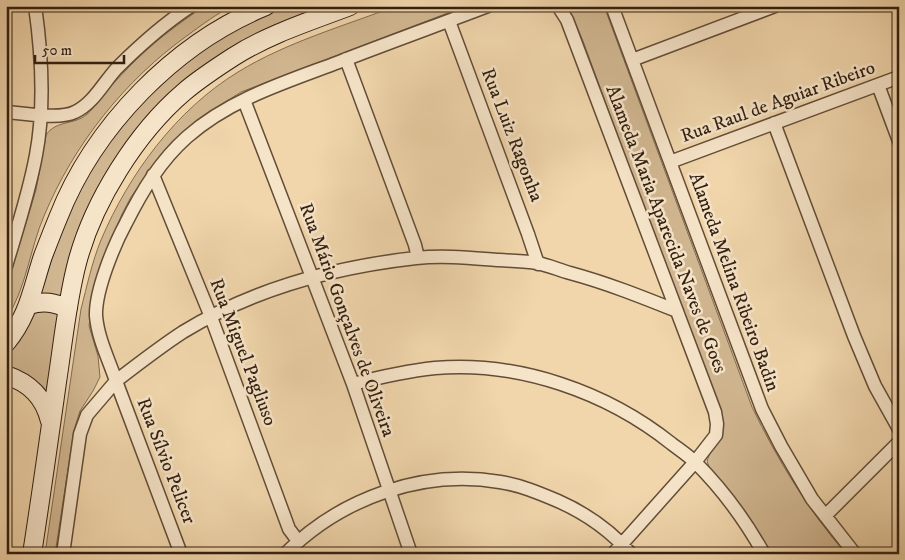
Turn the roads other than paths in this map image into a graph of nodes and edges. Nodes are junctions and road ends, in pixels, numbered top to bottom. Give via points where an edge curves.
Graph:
1 (36, 6) edge
2 (191, 6) edge
3 (266, 6) edge
4 (350, 6) edge
5 (488, 6) edge
6 (558, 6) edge
7 (612, 6) edge
8 (774, 6) edge
9 (449, 21) junction
10 (346, 59) junction
11 (632, 60) junction
12 (899, 77) edge
13 (878, 84) junction
14 (244, 100) junction
15 (6, 112) edge
16 (40, 114) junction
17 (774, 123) junction
18 (899, 141) edge
19 (670, 162) junction
20 (153, 175) junction
21 (418, 258) junction
22 (538, 264) junction
23 (6, 266) edge
24 (312, 276) junction
25 (29, 305) junction
26 (68, 308) junction
27 (677, 311) junction
28 (211, 317) junction
29 (6, 343) edge
30 (6, 375) edge
31 (116, 381) junction
32 (353, 384) junction
33 (51, 427) junction
34 (899, 429) edge
35 (899, 442) edge
36 (695, 462) junction
37 (389, 490) junction
38 (825, 516) junction
39 (298, 541) junction
40 (622, 544) junction
41 (32, 554) edge
42 (63, 554) edge
43 (181, 554) edge
44 (285, 554) edge
45 (412, 554) edge
46 (613, 554) edge
47 (631, 554) edge
48 (764, 554) edge
49 (855, 554) edge

1 - 16 street via 41,72
2 - 16 street via 116,69 90,100 75,112 62,116
3 - 25 main road via 240,18 179,57 158,74 118,118 71,190 43,256
4 - 26 main road via 276,34 234,56 183,93 161,116 127,158 91,222 76,264
5 - 9 street, Rua Sílvio Pelicer
6 - 27 street, Alameda Maria Aparecida Naves de Goes via 567,20
7 - 11 street, Alameda Melina Ribeiro Badin
8 - 11 street
9 - 10 street, Rua Sílvio Pelicer
9 - 22 street, Rua Luiz Ragonha
10 - 14 street, Rua Sílvio Pelicer
10 - 21 street
11 - 19 street, Alameda Melina Ribeiro Badin
12 - 13 street, Rua Raul de Aguiar Ribeiro
13 - 17 street, Rua Raul de Aguiar Ribeiro
13 - 18 street
14 - 20 street, Rua Sílvio Pelicer via 219,112 186,138
14 - 24 street, Rua Mário Gonçalves de Oliveira
15 - 16 street
16 - 23 street via 30,182
17 - 19 street, Rua Raul de Aguiar Ribeiro
17 - 34 street via 854,336 875,386
19 - 38 street, Alameda Melina Ribeiro Badin via 762,409 796,472
20 - 28 street, Rua Miguel Pagliuso
20 - 31 street, Rua Sílvio Pelicer via 118,237 102,280 96,315 100,337
21 - 22 street
21 - 24 street
22 - 27 street via 613,286
24 - 28 street via 253,297
24 - 32 street, Rua Mário Gonçalves de Oliveira
25 - 26 main road via 40,301
25 - 29 main road
26 - 33 main road
27 - 36 street, Alameda Maria Aparecida Naves de Goes via 717,424 716,435
28 - 31 street via 152,353
28 - 39 street, Rua Miguel Pagliuso via 289,529
30 - 33 main road via 24,382 38,394 47,409
31 - 42 street via 87,415 80,434
31 - 43 street, Rua Sílvio Pelicer
32 - 36 street via 390,374 436,368 483,368 529,375 576,388 616,406 655,430
32 - 37 street, Rua Mário Gonçalves de Oliveira
33 - 41 main road
35 - 38 street
36 - 40 street, Alameda Maria Aparecida Naves de Goes
36 - 48 street via 725,494
37 - 39 street via 349,507
37 - 40 street via 426,481 501,482 538,492 569,506
37 - 45 street, Rua Mário Gonçalves de Oliveira
38 - 49 street, Alameda Melina Ribeiro Badin
39 - 44 street
40 - 46 street, Alameda Maria Aparecida Naves de Goes
40 - 47 street

